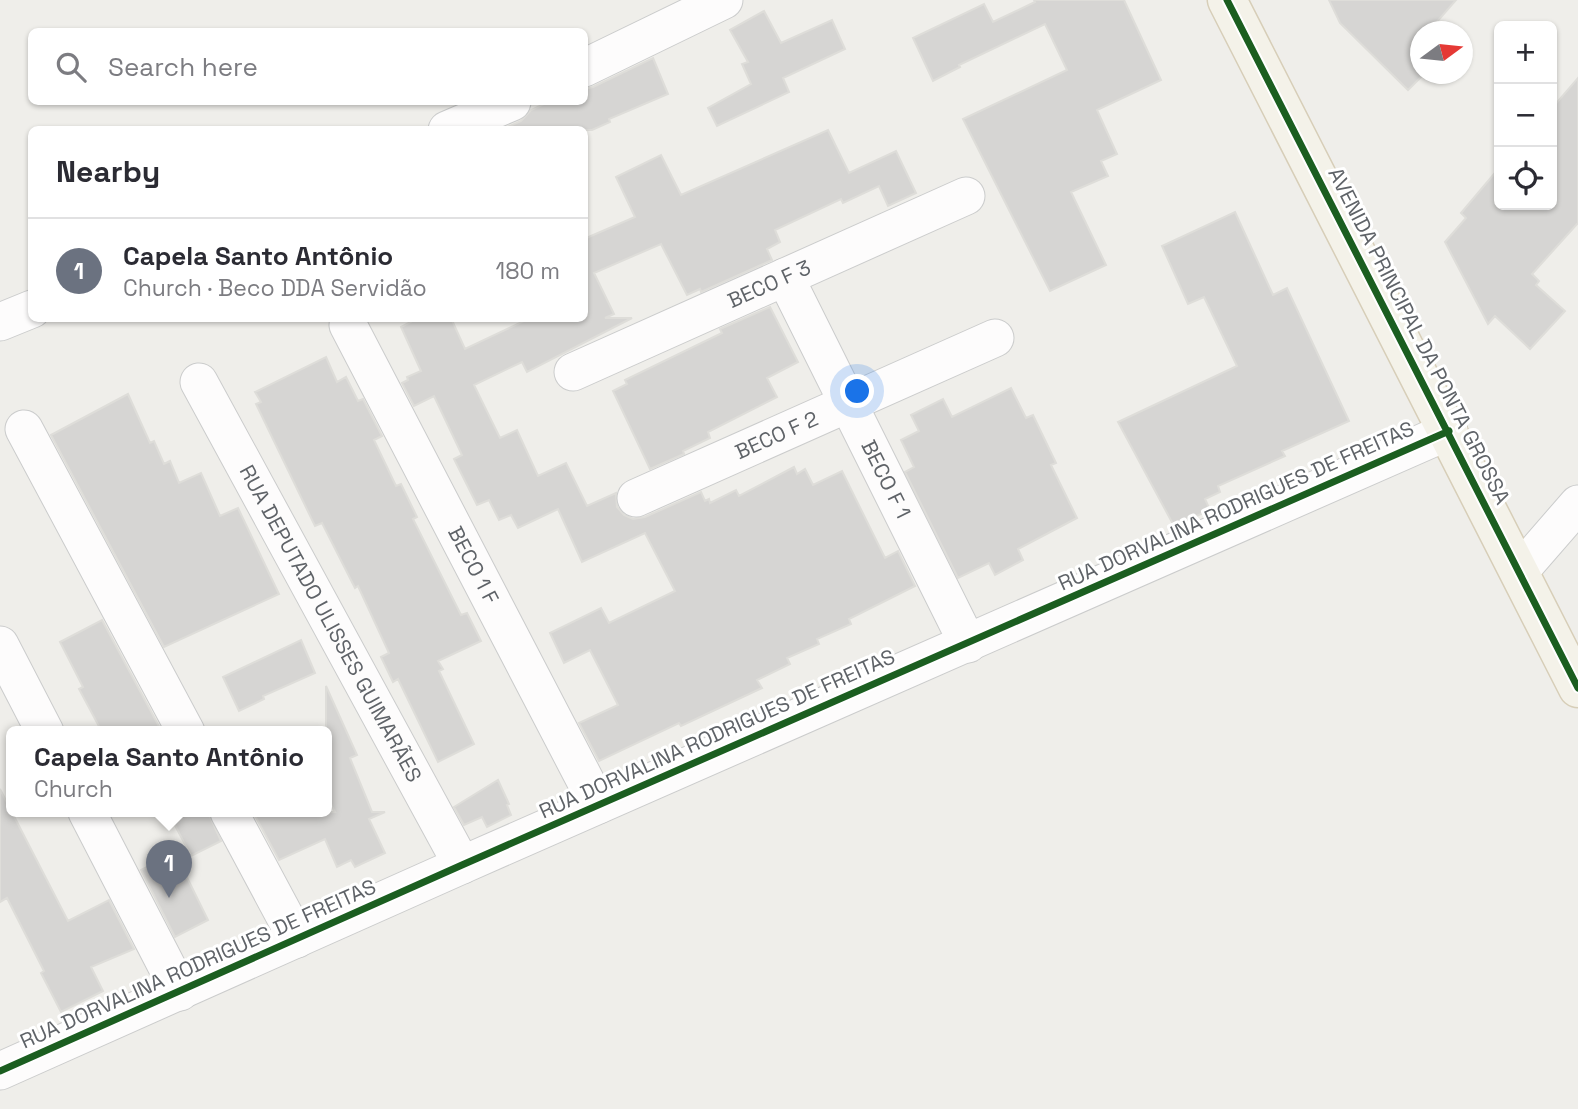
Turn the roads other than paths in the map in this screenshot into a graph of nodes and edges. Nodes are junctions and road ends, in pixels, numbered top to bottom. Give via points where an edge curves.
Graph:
1 (724, 0) edge
2 (1227, 0) edge
3 (588, 66) edge
4 (505, 105) edge
5 (456, 126) edge
6 (966, 196) dead end
7 (785, 277) junction
8 (28, 311) edge
9 (0, 322) edge
10 (348, 325) dead end
11 (995, 338) dead end
12 (572, 372) dead end
13 (199, 382) dead end
14 (848, 403) junction
15 (24, 429) dead end
16 (1448, 431) junction
17 (636, 498) dead end
18 (1578, 504) edge
19 (1519, 572) junction
20 (968, 644) junction
21 (0, 645) edge
22 (1578, 688) edge
23 (42, 726) edge
24 (183, 726) edge
25 (598, 805) junction
26 (90, 817) edge
27 (232, 817) edge
28 (462, 865) junction
29 (297, 940) junction
30 (180, 992) junction
31 (0, 1071) edge

1 - 3 street
2 - 16 main road, AVENIDA PRINCIPAL DA PONTA GROSSA
4 - 5 street
6 - 7 street, BECO F 3
7 - 12 street, BECO F 3
7 - 14 street, BECO F 1
8 - 9 street
10 - 25 street, BECO 1 F
11 - 14 street, BECO F 2
13 - 28 street, RUA DEPUTADO ULISSES GUIMARÃES
14 - 17 street, BECO F 2
14 - 20 street, BECO F 1
15 - 24 street
16 - 19 main road, AVENIDA PRINCIPAL DA PONTA GROSSA
16 - 20 street, RUA DORVALINA RODRIGUES DE FREITAS
18 - 19 street
19 - 22 main road, AVENIDA PRINCIPAL DA PONTA GROSSA
20 - 25 street, RUA DORVALINA RODRIGUES DE FREITAS
21 - 23 street
25 - 28 street, RUA DORVALINA RODRIGUES DE FREITAS
26 - 30 street
27 - 29 street
28 - 29 street, RUA DORVALINA RODRIGUES DE FREITAS
29 - 30 street, RUA DORVALINA RODRIGUES DE FREITAS
30 - 31 street, RUA DORVALINA RODRIGUES DE FREITAS

